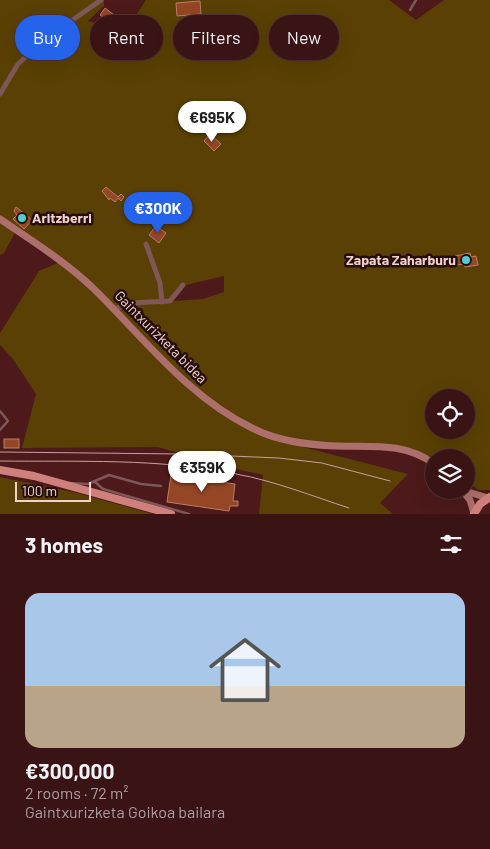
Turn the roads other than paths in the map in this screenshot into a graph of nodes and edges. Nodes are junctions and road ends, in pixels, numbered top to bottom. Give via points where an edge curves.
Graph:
1 (101, 0) edge
2 (416, 0) edge
3 (410, 10) dead end
4 (0, 94) edge
5 (0, 219) edge
6 (146, 244) dead end
7 (183, 285) dead end
8 (162, 302) junction
9 (114, 309) junction
10 (0, 411) edge
11 (0, 430) edge
12 (425, 459) edge
13 (0, 470) edge
14 (94, 481) junction
15 (64, 484) junction
16 (161, 486) dead end
17 (475, 493) edge
18 (489, 497) edge
19 (469, 499) edge
20 (171, 514) edge
21 (189, 514) edge
22 (474, 514) edge

1 - 4 street via 43,41 18,64
2 - 3 lane
5 - 9 main road, Gaintxurizketa bidea via 61,261
6 - 8 street via 160,283
7 - 8 street via 170,301
8 - 9 street via 131,303
9 - 12 main road, Gaintxurizketa bidea via 183,380 252,429 311,444 394,447
10 - 11 lane via 8,421
13 - 15 main road
14 - 15 lane
14 - 16 lane via 109,475
14 - 21 lane via 103,489
15 - 20 main road
17 - 18 main road
18 - 22 main road
19 - 22 main road

